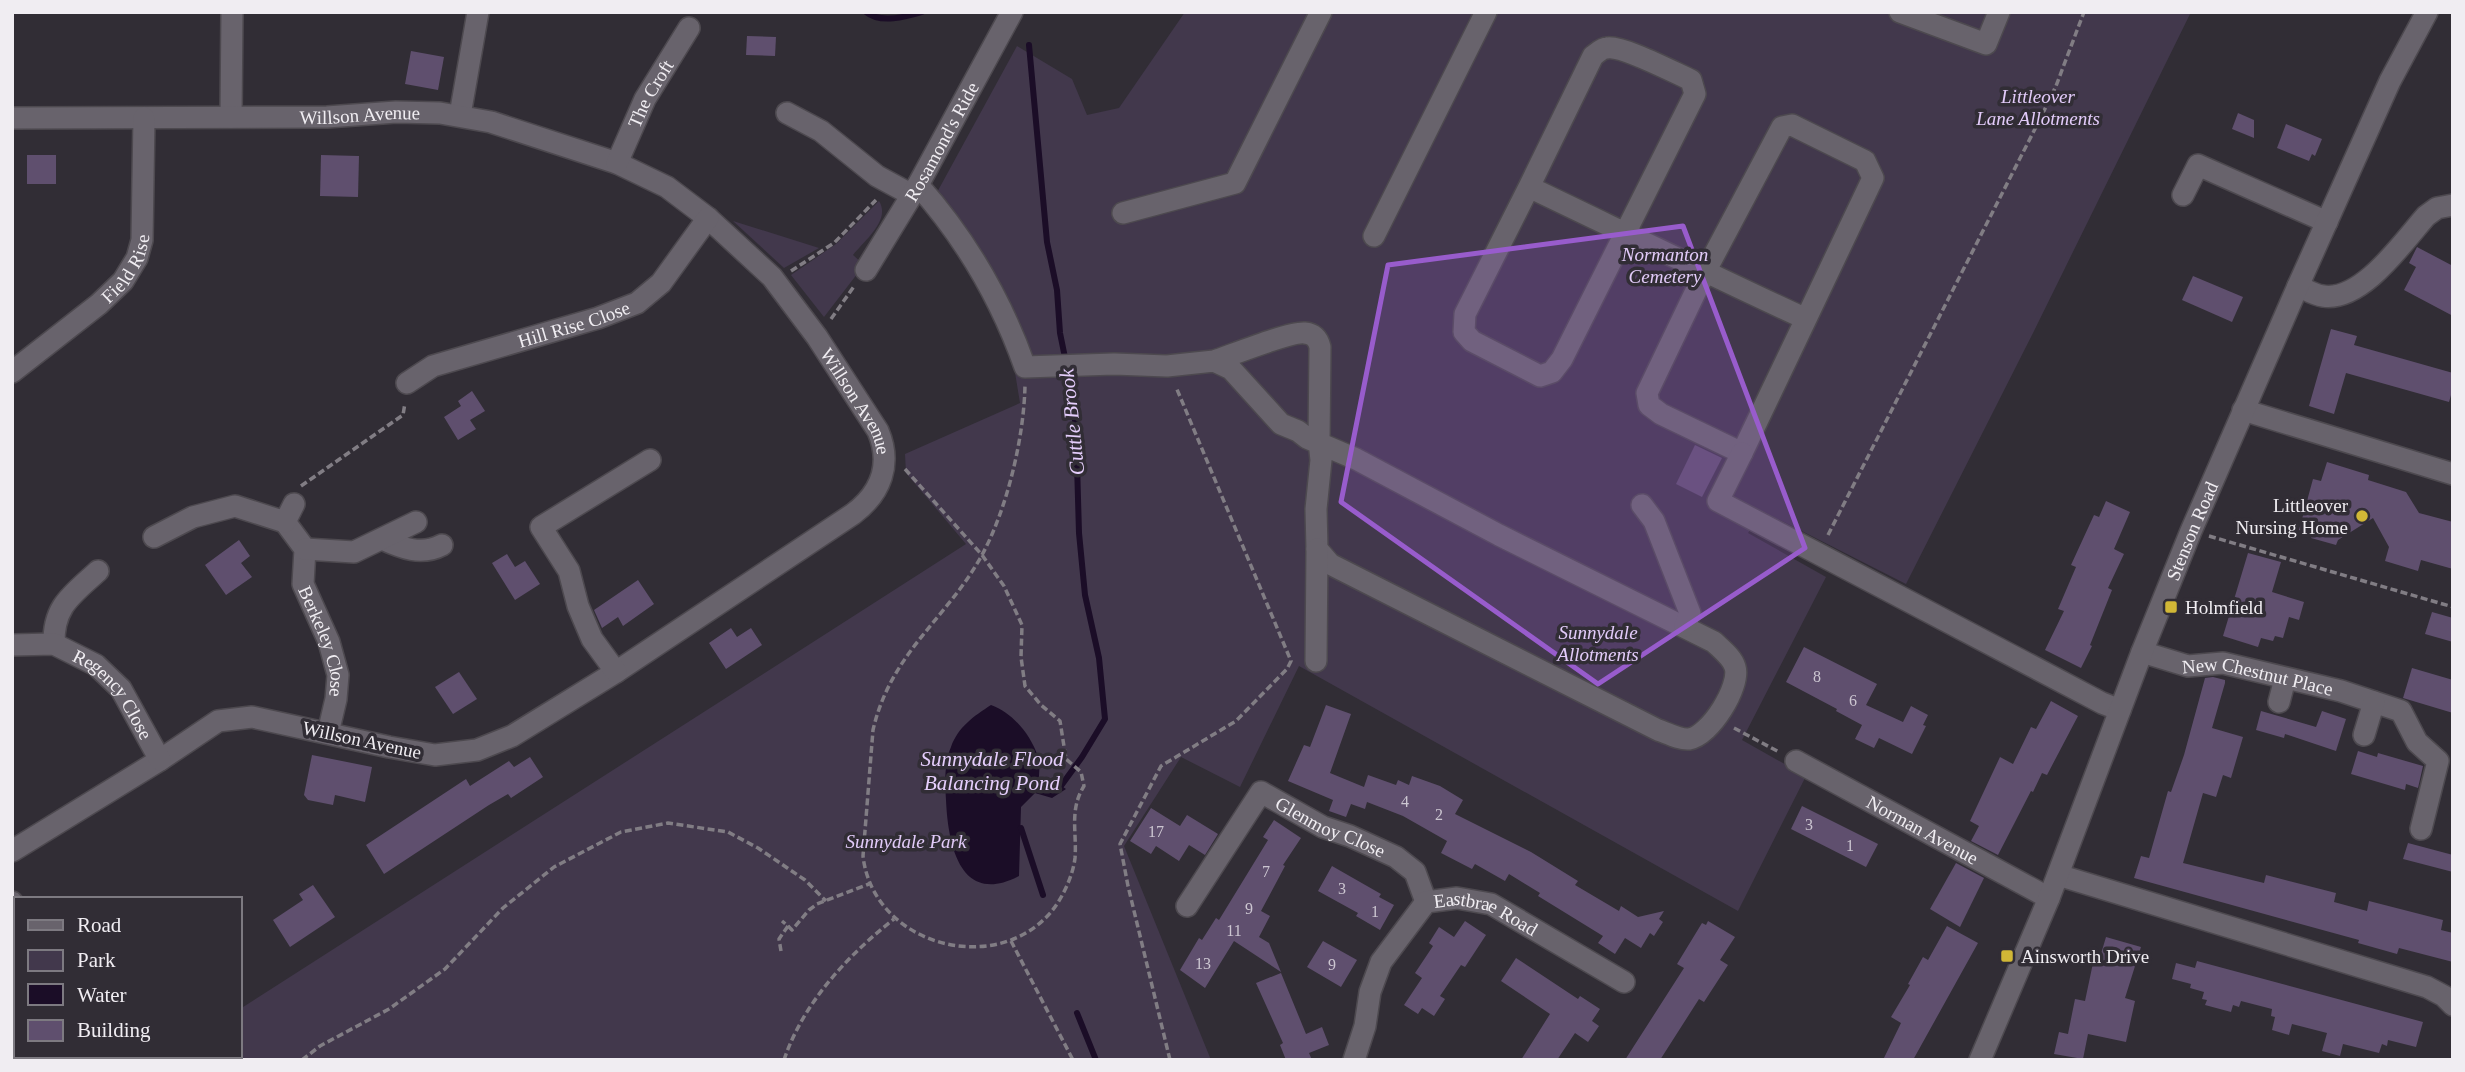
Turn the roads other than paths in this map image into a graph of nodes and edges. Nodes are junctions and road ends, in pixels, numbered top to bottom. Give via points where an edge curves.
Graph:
1 (232, 12) edge
2 (478, 12) edge
3 (1012, 12) edge
4 (1321, 12) edge
5 (1486, 12) edge
6 (1900, 12) edge
7 (1999, 12) edge
8 (2427, 12) edge
9 (689, 27) dead end
10 (787, 113) dead end
11 (460, 115) junction
12 (232, 117) junction
13 (12, 118) edge
14 (144, 118) junction
15 (617, 163) junction
16 (1529, 187) junction
17 (912, 195) junction
18 (2183, 195) dead end
19 (2453, 205) edge
20 (1123, 213) dead end
21 (708, 218) junction
22 (2327, 222) junction
23 (1623, 232) junction
24 (1374, 236) dead end
25 (866, 270) road end
26 (1705, 272) junction
27 (2298, 286) junction
28 (1806, 319) junction
29 (1214, 361) junction
30 (12, 372) edge
31 (407, 383) road end
32 (2244, 410) junction
33 (1319, 442) junction
34 (1742, 453) junction
35 (650, 460) dead end
36 (2453, 474) edge
37 (1642, 505) dead end
38 (416, 522) dead end
39 (154, 537) dead end
40 (382, 539) junction
41 (442, 545) dead end
42 (305, 549) junction
43 (1317, 549) junction
44 (98, 571) dead end
45 (1685, 626) junction
46 (54, 634) junction
47 (12, 645) edge
48 (2142, 652) junction
49 (1316, 661) dead end
50 (615, 672) junction
51 (2285, 679) junction
52 (2279, 702) dead end
53 (2374, 702) junction
54 (2120, 710) junction
55 (328, 733) junction
56 (2364, 735) dead end
57 (160, 760) junction
58 (1796, 761) road end
59 (2421, 829) dead end
60 (12, 851) edge
61 (2058, 875) junction
62 (2049, 898) junction
63 (1426, 902) junction
64 (1187, 906) dead end
65 (1624, 982) dead end
66 (2453, 1005) edge
67 (1354, 1060) edge
68 (1980, 1060) edge

1 - 12 street
2 - 11 street
3 - 17 street, Rosamond's Ride
4 - 20 street via 1235,183
5 - 24 street
6 - 7 street via 1986,44
8 - 22 street, Stenson Road via 2390,81
9 - 15 street, The Croft via 645,99
10 - 17 street via 821,131 877,176
11 - 12 street, Willson Avenue via 396,112
11 - 15 street, Willson Avenue
12 - 14 street, Willson Avenue
13 - 14 street, Willson Avenue
14 - 30 street, Field Rise via 142,240 136,258 123,281 99,304
15 - 21 street, Willson Avenue via 667,187
16 - 23 street
16 - 23 street via 1465,314 1464,332 1472,341 1540,376 1552,372 1562,359
16 - 23 street via 1593,56 1605,48 1616,48 1674,72 1690,80 1695,94
17 - 25 street, Rosamond's Ride
17 - 29 street via 968,248 1011,327 1025,367 1167,366
18 - 22 street via 2198,165
19 - 27 street via 2426,216 2369,280 2338,296 2321,296
21 - 31 street, Hill Rise Close via 660,284 637,303 433,366
21 - 50 street, Willson Avenue via 775,281 817,337 878,431 885,452 881,480 863,507
22 - 27 street, Stenson Road
23 - 26 street
26 - 28 street
26 - 28 street via 1782,127 1792,125 1865,161 1873,178
26 - 34 street via 1647,393 1649,405
27 - 32 street, Stenson Road
28 - 34 street
29 - 33 street via 1231,369 1281,424
29 - 33 street via 1297,333 1313,335 1320,347
32 - 36 street
32 - 48 street, Stenson Road
33 - 43 street
33 - 45 street
34 - 54 street via 1718,502
35 - 50 street via 541,527 569,571 592,639
37 - 45 street via 1654,521 1690,613
38 - 40 street
39 - 42 street via 193,517 235,506 289,513
40 - 41 street via 421,552
40 - 42 street via 354,552
42 - 55 street, Berkeley Close via 303,584 338,675
43 - 45 street via 1330,564 1686,740 1701,736 1717,718 1737,679 1735,665 1714,642
43 - 49 street
44 - 46 street via 64,602
46 - 47 street, Regency Close
46 - 57 street, Regency Close via 121,689
48 - 51 street, New Chestnut Place via 2188,666 2223,663
48 - 54 street, Stenson Road
50 - 55 street, Willson Avenue via 512,736 477,750 435,755
51 - 52 street
51 - 53 street, New Chestnut Place
53 - 56 street
53 - 59 street, New Chestnut Place via 2401,711 2417,742 2438,761
54 - 61 street, Stenson Road
55 - 57 street, Willson Avenue via 251,717 218,721
57 - 60 street, Willson Avenue
58 - 62 street, Norman Avenue
61 - 62 street, Stenson Road
61 - 66 street via 2427,987
62 - 68 street, Stenson Road
63 - 64 street, Glenmoy Close via 1415,872 1396,857 1323,827 1261,792
63 - 65 street, Eastbrae Road via 1457,898 1490,904
63 - 67 street, Eastbrae Road via 1381,962

